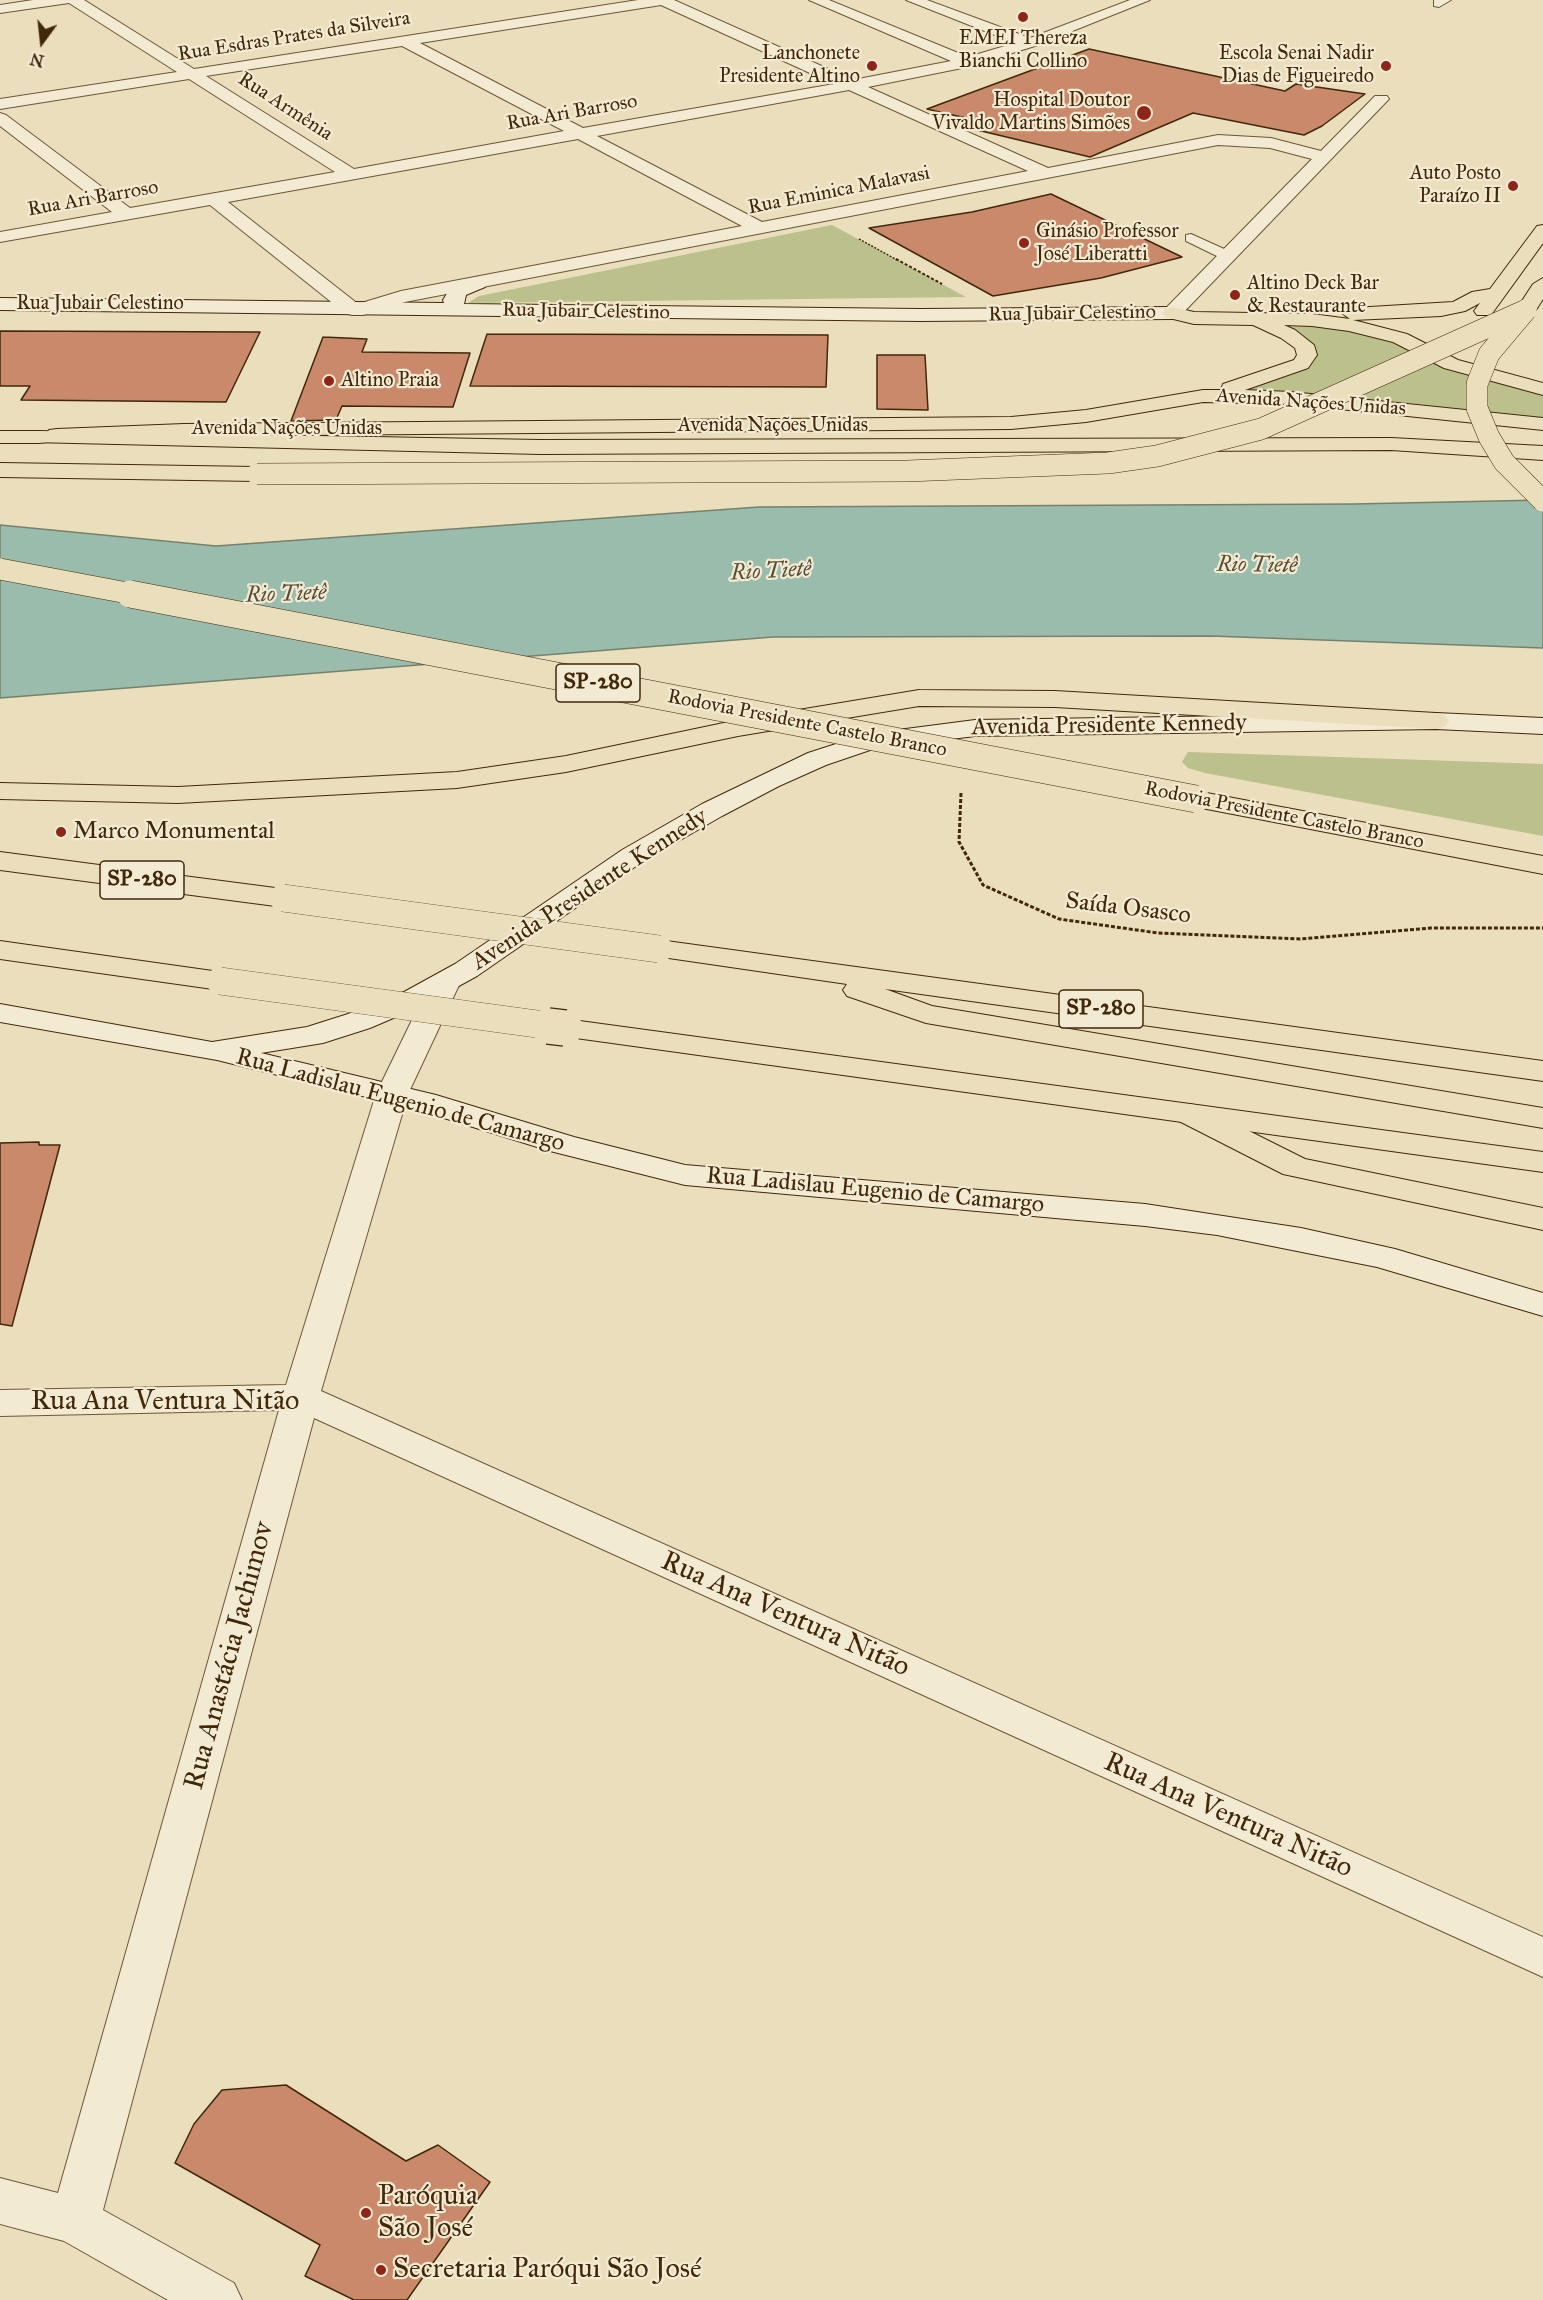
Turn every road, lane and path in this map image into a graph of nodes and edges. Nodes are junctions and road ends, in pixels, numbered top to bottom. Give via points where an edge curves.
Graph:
1 (65, 0) edge
2 (74, 0) edge
3 (664, 0) edge
4 (816, 0) edge
5 (913, 0) edge
6 (1143, 0) edge
7 (0, 9) edge
8 (405, 41) junction
9 (1030, 43) junction
10 (967, 62) junction
11 (194, 74) junction
12 (852, 84) junction
13 (1381, 99) dead end
14 (0, 104) edge
15 (0, 117) edge
16 (580, 133) junction
17 (1323, 157) junction
18 (350, 174) junction
19 (1048, 174) junction
20 (215, 200) junction
21 (126, 214) junction
22 (819, 218) junction
23 (760, 229) junction
24 (1543, 230) edge
25 (0, 237) edge
26 (1191, 238) dead end
27 (1228, 256) junction
28 (478, 283) junction
29 (1543, 284) edge
30 (946, 286) dead end
31 (1498, 294) junction
32 (0, 304) edge
33 (358, 309) junction
34 (456, 310) junction
35 (1526, 310) junction
36 (1172, 313) junction
37 (1245, 319) junction
38 (1451, 364) junction
39 (1543, 389) edge
40 (1203, 396) junction
41 (1543, 424) edge
42 (39, 436) junction
43 (0, 437) edge
44 (1543, 453) edge
45 (0, 470) edge
46 (1543, 501) edge
47 (0, 569) edge
48 (1436, 721) junction
49 (1543, 726) edge
50 (966, 788) dead end
51 (0, 791) edge
52 (0, 861) edge
53 (1543, 865) edge
54 (1543, 928) edge
55 (0, 950) edge
56 (791, 967) junction
57 (446, 981) junction
58 (0, 1013) edge
59 (213, 1051) junction
60 (1543, 1053) edge
61 (1493, 1063) junction
62 (1543, 1071) edge
63 (392, 1094) junction
64 (1190, 1114) junction
65 (1543, 1118) edge
66 (1543, 1162) edge
67 (1543, 1219) edge
68 (1543, 1305) edge
69 (301, 1396) junction
70 (0, 1403) edge
71 (1543, 1958) edge
72 (0, 2201) edge
73 (75, 2221) junction
74 (216, 2300) edge

1 - 7 street
2 - 11 street, Rua Armênia
3 - 8 street, Rua Esdras Prates da Silveira
3 - 12 street
4 - 10 street
5 - 9 street
6 - 9 street, Rua Ari Barroso
8 - 11 street, Rua Esdras Prates da Silveira
8 - 16 street
9 - 10 street, Rua Ari Barroso
10 - 12 street, Rua Ari Barroso
11 - 14 street, Rua Esdras Prates da Silveira
11 - 18 street, Rua Armênia
12 - 16 street, Rua Ari Barroso
12 - 19 street
13 - 17 street
15 - 21 street
16 - 18 street, Rua Ari Barroso
16 - 23 street
17 - 19 street, Rua Eminica Malavasi via 1271,143 1218,140
17 - 27 street
18 - 20 street, Rua Ari Barroso
19 - 22 street, Rua Eminica Malavasi
20 - 21 street, Rua Ari Barroso
20 - 33 street
21 - 25 street, Rua Ari Barroso
22 - 23 street, Rua Eminica Malavasi
22 - 30 path
23 - 28 street, Rua Eminica Malavasi
24 - 31 main road
26 - 27 lane
27 - 36 street
28 - 33 street, Rua Eminica Malavasi
28 - 34 street via 458,291 453,300
29 - 35 main road
31 - 36 main road via 1479,296 1458,307 1413,312
31 - 38 main road via 1474,323
32 - 33 street, Rua Jubair Celestino
33 - 34 street, Rua Jubair Celestino
34 - 36 street, Rua Jubair Celestino via 920,315
35 - 45 main road, bridge via 1261,429 1212,444 1108,463 907,471 257,474
35 - 46 main road, bridge via 1489,354 1477,384 1477,408 1504,462
36 - 37 main road via 1194,318
37 - 38 main road via 1312,320 1379,331
37 - 40 main road via 1288,334 1304,345 1307,355 1301,364
38 - 39 main road
40 - 41 main road, Avenida Nações Unidas via 1291,398
40 - 42 main road, Avenida Nações Unidas via 1086,416 1011,423 184,430
42 - 43 main road, Avenida Nações Unidas
42 - 44 main road, bridge via 540,447 1391,444
47 - 53 main road, Rodovia Presidente Castelo Branco / SP-280, bridge
48 - 49 street, Avenida Presidente Kennedy
48 - 51 main road via 1056,699 919,698 738,728 566,764 458,780 178,795
48 - 57 street, Avenida Presidente Kennedy via 975,728 867,742 788,772 712,810 632,856
50 - 54 path, Saída Osasco via 959,795 958,842 983,885 1059,919 1158,933 1300,939 1431,928
52 - 56 main road, SP-280, bridge
55 - 64 main road, bridge
56 - 61 main road, SP-280
56 - 65 main road via 926,1014
57 - 59 street, Avenida Presidente Kennedy via 359,1021 312,1035
57 - 63 street, Rua Anastácia Jachimov
58 - 59 street, Avenida Presidente Kennedy
59 - 63 street, Rua Ladislau Eugenio de Camargo
60 - 61 main road
61 - 62 main road, SP-280
63 - 68 street, Rua Ladislau Eugenio de Camargo via 685,1175 1099,1210 1217,1224 1383,1257
63 - 69 street, Rua Anastácia Jachimov
64 - 66 main road
64 - 67 main road via 1295,1167
69 - 70 street, Rua Ana Ventura Nitão
69 - 71 street, Rua Ana Ventura Nitão
69 - 73 street, Rua Anastácia Jachimov
72 - 73 street
73 - 74 street

